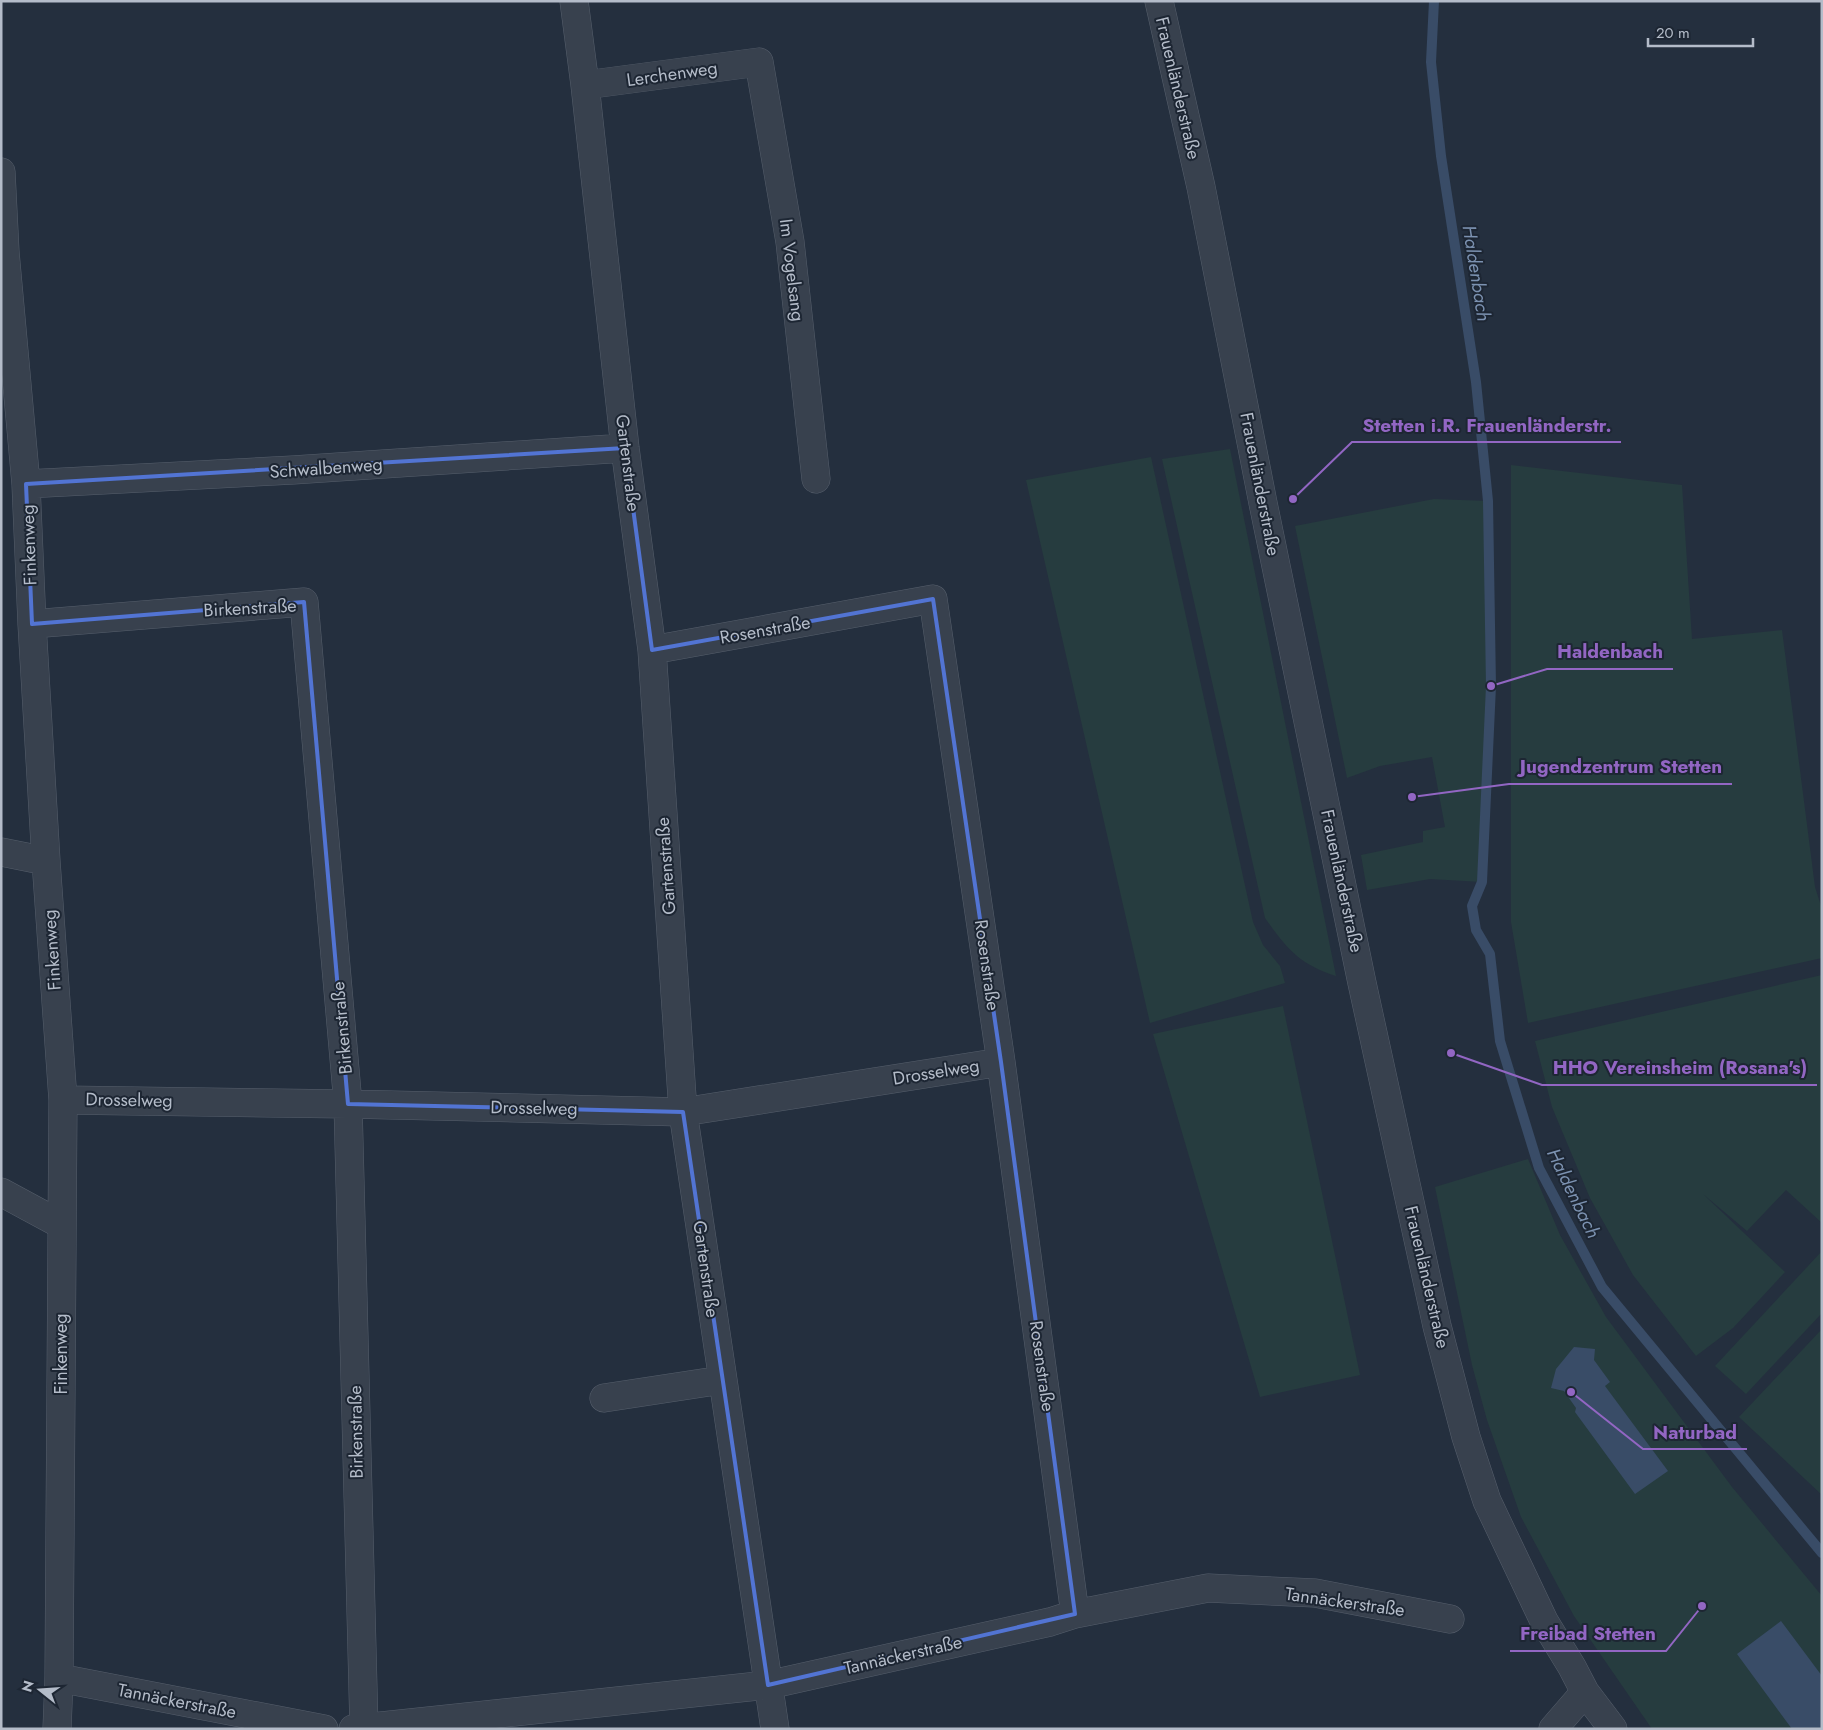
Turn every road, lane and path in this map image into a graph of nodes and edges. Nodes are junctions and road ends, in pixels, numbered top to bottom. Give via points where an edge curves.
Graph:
1 (574, 1) edge
2 (1159, 1) edge
3 (759, 62) joint
4 (585, 85) junction
5 (1, 172) edge
6 (3, 252) edge
7 (625, 448) junction
8 (816, 479) dead end
9 (26, 484) junction
10 (32, 624) junction
11 (652, 650) junction
12 (1, 852) edge
13 (46, 861) junction
14 (1001, 1062) junction
15 (63, 1100) junction
16 (348, 1104) junction
17 (682, 1112) junction
18 (1, 1192) edge
19 (62, 1225) junction
20 (722, 1380) junction
21 (604, 1398) dead end
22 (1075, 1614) junction
23 (1450, 1619) dead end
24 (60, 1678) junction
25 (768, 1685) junction
26 (1585, 1692) junction
27 (358, 1728) edge
28 (57, 1729) edge
29 (324, 1729) edge
30 (775, 1729) edge
31 (1553, 1729) edge
32 (1613, 1729) edge

1 - 4 street, Gartenstraße
2 - 26 street, Frauenländerstraße via 1203,196 1264,503 1364,933 1437,1326 1466,1437 1487,1501 1544,1622
3 - 4 street, Lerchenweg
3 - 8 street, Im Vogelsang via 790,242
4 - 7 street, Gartenstraße
5 - 6 street, Finkenweg
6 - 9 street, Finkenweg
7 - 9 street, Schwalbenweg
7 - 11 street, Gartenstraße
9 - 10 street, Finkenweg
10 - 13 street, Finkenweg
10 - 16 street, Birkenstraße via 304,602
11 - 14 street, Rosenstraße via 933,599
11 - 17 street, Gartenstraße
12 - 13 street
13 - 15 street, Finkenweg
14 - 17 street, Drosselweg
14 - 22 street, Rosenstraße
15 - 16 street, Drosselweg
15 - 19 street, Finkenweg
16 - 17 street, Drosselweg
16 - 27 street, Birkenstraße
17 - 20 street, Gartenstraße
18 - 19 street
19 - 24 street, Finkenweg
20 - 21 street
20 - 25 street, Gartenstraße
22 - 23 street, Tannäckerstraße via 1208,1588 1315,1593
22 - 25 street, Tannäckerstraße
24 - 28 street, Finkenweg
24 - 29 street, Tannäckerstraße
25 - 27 street, Tannäckerstraße
25 - 30 street, Gartenstraße
26 - 31 street
26 - 32 street, Frauenländerstraße

